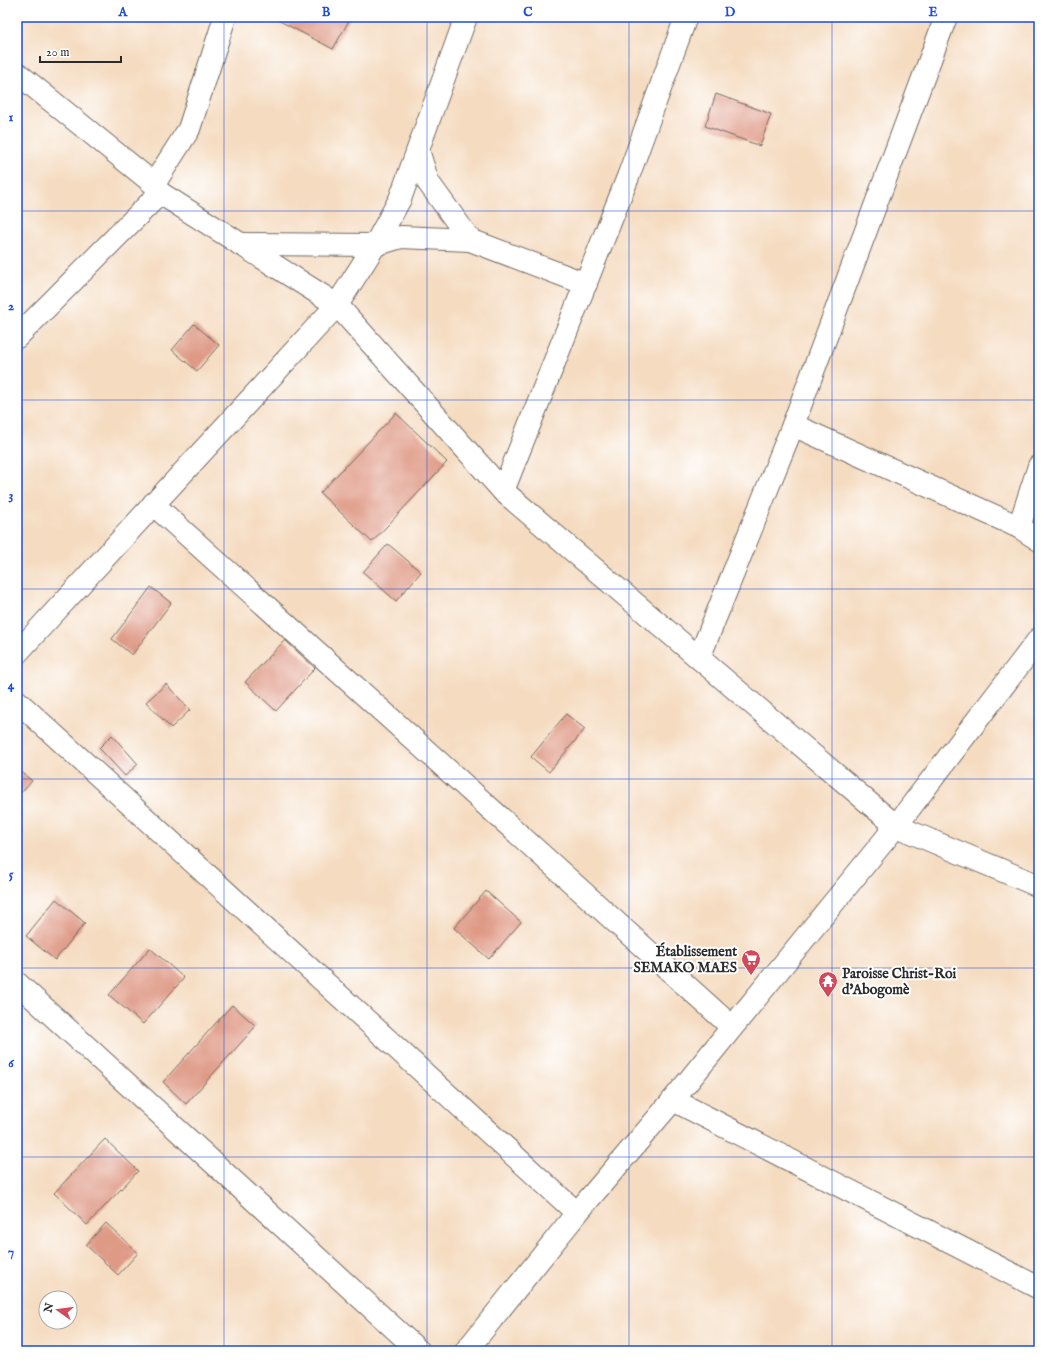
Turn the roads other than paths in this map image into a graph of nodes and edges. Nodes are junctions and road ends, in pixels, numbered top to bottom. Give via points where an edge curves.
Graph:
1 (225, 17) edge
2 (466, 17) edge
3 (686, 17) edge
4 (946, 17) edge
5 (17, 73) edge
6 (418, 150) junction
7 (157, 189) junction
8 (470, 240) junction
9 (239, 244) junction
10 (375, 245) junction
11 (586, 284) junction
12 (337, 305) junction
13 (17, 337) edge
14 (793, 425) junction
15 (1039, 466) edge
16 (503, 491) junction
17 (153, 504) junction
18 (1020, 526) junction
19 (1039, 540) edge
20 (1039, 639) edge
21 (17, 653) edge
22 (699, 658) junction
23 (17, 701) edge
24 (896, 826) junction
25 (1039, 886) edge
26 (17, 983) edge
27 (732, 1028) junction
28 (674, 1100) junction
29 (577, 1213) junction
30 (1039, 1288) edge
31 (419, 1351) edge
32 (466, 1351) edge

1 - 7 street via 189,129
2 - 6 street
3 - 11 street
4 - 14 street
5 - 7 street
6 - 8 street via 428,182
6 - 10 street via 400,199
7 - 9 street
7 - 13 street
8 - 10 street via 401,237
8 - 11 street
9 - 10 street
9 - 12 street
10 - 12 street
11 - 16 street
12 - 16 street
12 - 17 street
14 - 18 street
14 - 22 street
15 - 18 street
16 - 22 street
17 - 21 street
17 - 27 street
18 - 19 street
20 - 24 street
22 - 24 street
23 - 29 street
24 - 25 street
24 - 27 street
26 - 31 street
27 - 28 street
28 - 29 street
28 - 30 street
29 - 32 street

